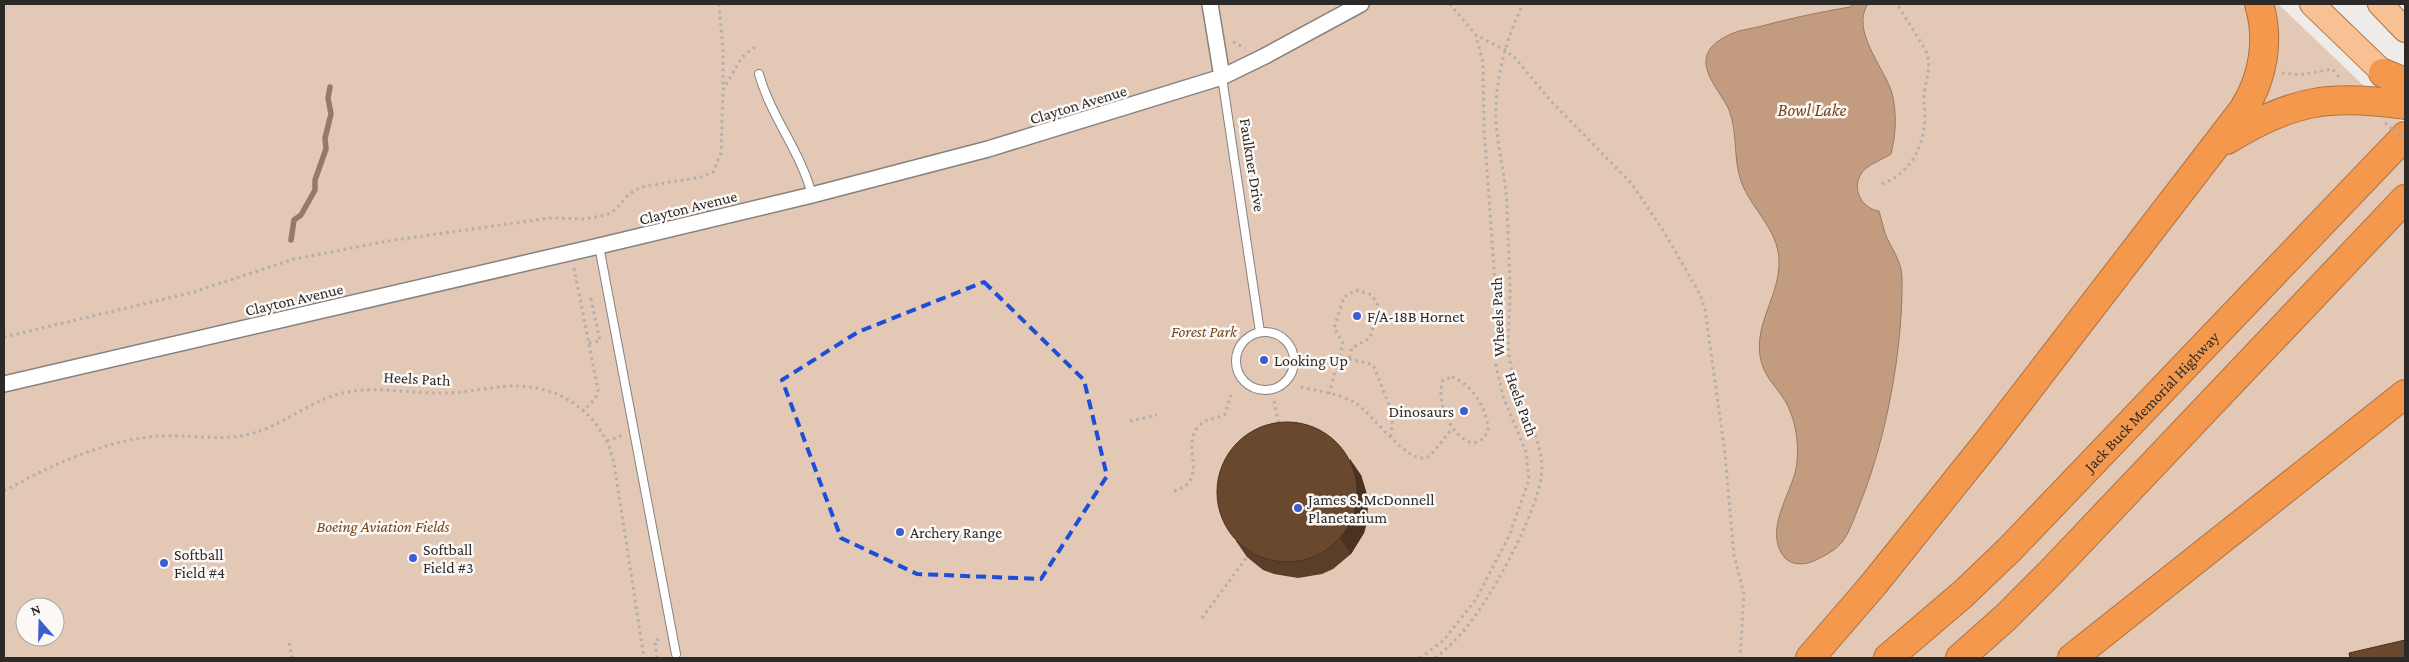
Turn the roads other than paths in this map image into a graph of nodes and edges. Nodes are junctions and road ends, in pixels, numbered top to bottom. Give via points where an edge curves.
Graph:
1 (1210, 4) edge
2 (1360, 4) edge
3 (2259, 4) edge
4 (2312, 4) edge
5 (2380, 4) edge
6 (2405, 30) edge
7 (759, 74) dead end
8 (1222, 77) junction
9 (2398, 102) edge
10 (2217, 146) junction
11 (812, 195) junction
12 (2405, 199) edge
13 (599, 246) junction
14 (1260, 332) junction
15 (4, 384) edge
16 (2405, 394) edge
17 (676, 654) dead end
18 (1810, 658) edge
19 (1888, 658) edge
20 (1960, 658) edge
21 (2072, 658) edge

1 - 8 street, Faulkner Drive
2 - 8 street, Clayton Avenue
3 - 10 highway via 2263,34 2259,77 2253,95
4 - 9 main road
5 - 6 main road
7 - 11 lane via 768,103 805,170
8 - 11 street, Clayton Avenue via 988,149
8 - 14 lane, Faulkner Drive
9 - 10 highway via 2334,99 2307,104 2251,125
9 - 19 highway, Jack Buck Memorial Highway via 2010,549
10 - 18 highway via 1990,439
11 - 13 street, Clayton Avenue
12 - 20 highway via 2051,572
13 - 15 street, Clayton Avenue
13 - 17 lane
14 - 14 lane via 1250,336 1238,350 1237,368 1251,386 1275,388 1288,379 1293,370 1292,350 1280,335
16 - 21 highway

